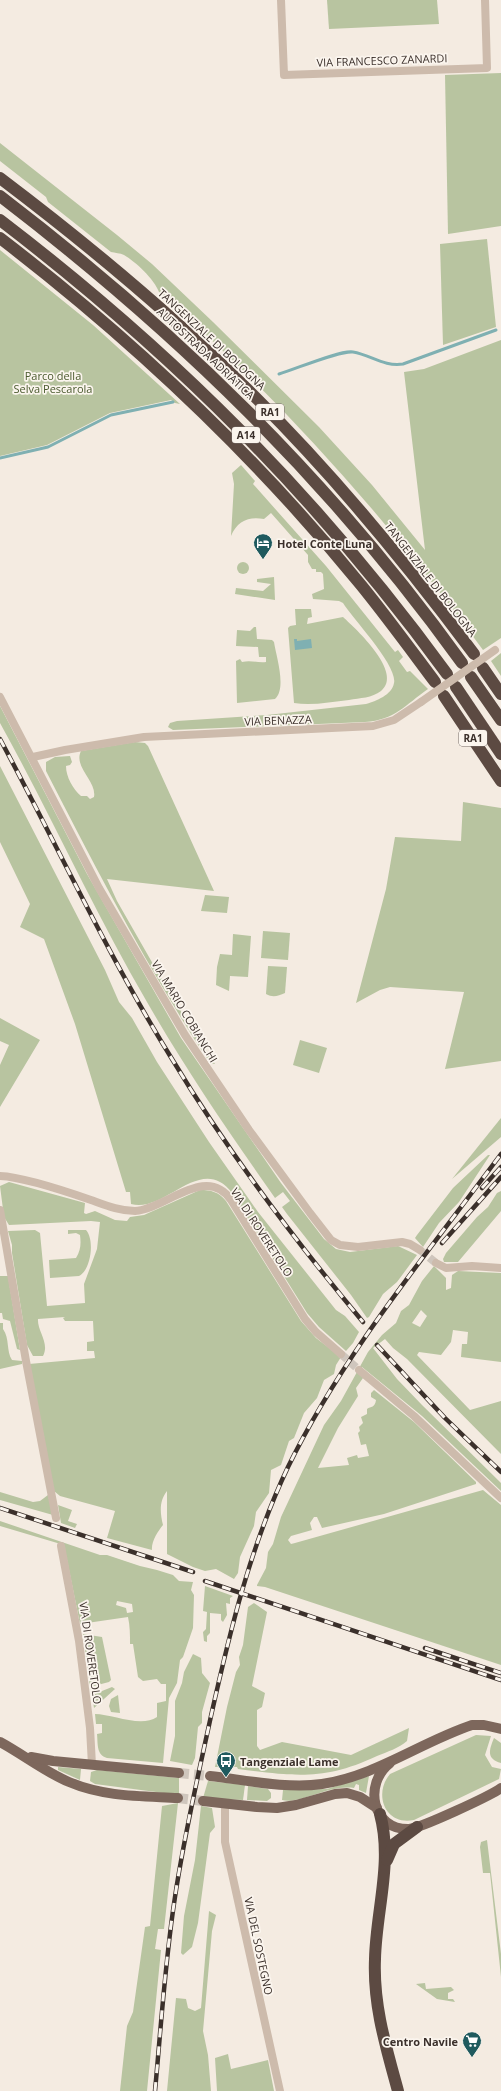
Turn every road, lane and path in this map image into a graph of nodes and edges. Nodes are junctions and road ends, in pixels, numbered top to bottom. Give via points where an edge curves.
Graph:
1 (281, 0) edge
2 (484, 0) edge
3 (0, 178) edge
4 (0, 196) edge
5 (0, 220) edge
6 (0, 238) edge
7 (498, 648) edge
8 (474, 654) dead end
9 (462, 663) dead end
10 (483, 668) dead end
11 (447, 674) dead end
12 (471, 677) dead end
13 (435, 682) dead end
14 (456, 687) dead end
15 (501, 694) edge
16 (444, 696) dead end
17 (0, 697) edge
18 (501, 720) edge
19 (501, 754) edge
20 (32, 757) junction
21 (501, 781) edge
22 (0, 1176) edge
23 (0, 1210) edge
24 (420, 1250) tunnel mouth
25 (436, 1263) tunnel mouth
26 (501, 1268) edge
27 (341, 1354) tunnel mouth
28 (359, 1370) tunnel mouth
29 (501, 1498) edge
30 (56, 1518) dead end
31 (61, 1546) dead end
32 (498, 1729) edge
33 (0, 1742) edge
34 (22, 1754) junction
35 (394, 1760) junction
36 (92, 1765) junction
37 (179, 1773) tunnel mouth
38 (210, 1776) tunnel mouth
39 (501, 1788) edge
40 (178, 1798) tunnel mouth
41 (203, 1800) tunnel mouth
42 (225, 1804) junction
43 (378, 1811) junction
44 (417, 1828) junction
45 (385, 1871) junction
46 (280, 2091) edge
47 (398, 2091) edge

1 - 2 street, VIA FRANCESCO ZANARDI via 284,75 487,68
3 - 8 highway, TANGENZIALE DI BOLOGNA / RA1 via 126,278 246,388 358,507
4 - 9 highway, AUTOSTRADA ADRIATICA / A14 via 135,304 204,367 265,428 387,564
5 - 11 highway, A14 via 135,329 249,438 341,538
6 - 13 highway via 125,340 244,454 298,511 360,584
7 - 20 street, VIA BENAZZA, bridge via 394,720 373,726 144,737
10 - 15 highway
12 - 18 highway
14 - 19 highway
16 - 21 highway, RA1
17 - 20 street, VIA MARIO COBIANCHI
20 - 24 street, VIA MARIO COBIANCHI via 99,888 185,1035 249,1130 328,1236 334,1243 344,1246 402,1242
22 - 27 street, VIA DI ROVERETOLO via 130,1211 153,1206 200,1186 220,1189 231,1200 309,1324
23 - 30 street
25 - 26 street via 446,1268
28 - 29 street via 414,1416
31 - 36 street, VIA DI ROVERETOLO via 79,1641
32 - 35 main road via 479,1724 468,1727
33 - 34 main road
34 - 36 main road via 43,1760
34 - 40 main road via 57,1776 91,1790 119,1795
35 - 38 main road via 348,1778 320,1784
35 - 43 main road via 383,1770 377,1781 374,1792
36 - 37 main road
39 - 44 main road
41 - 42 main road
42 - 43 main road via 264,1808 287,1807 343,1792 360,1797
42 - 46 street, VIA DEL SOSTEGNO via 225,1842
43 - 44 main road via 396,1826
43 - 45 highway via 385,1834
44 - 45 highway via 394,1844
45 - 47 highway via 375,1958 375,1989 379,2018

